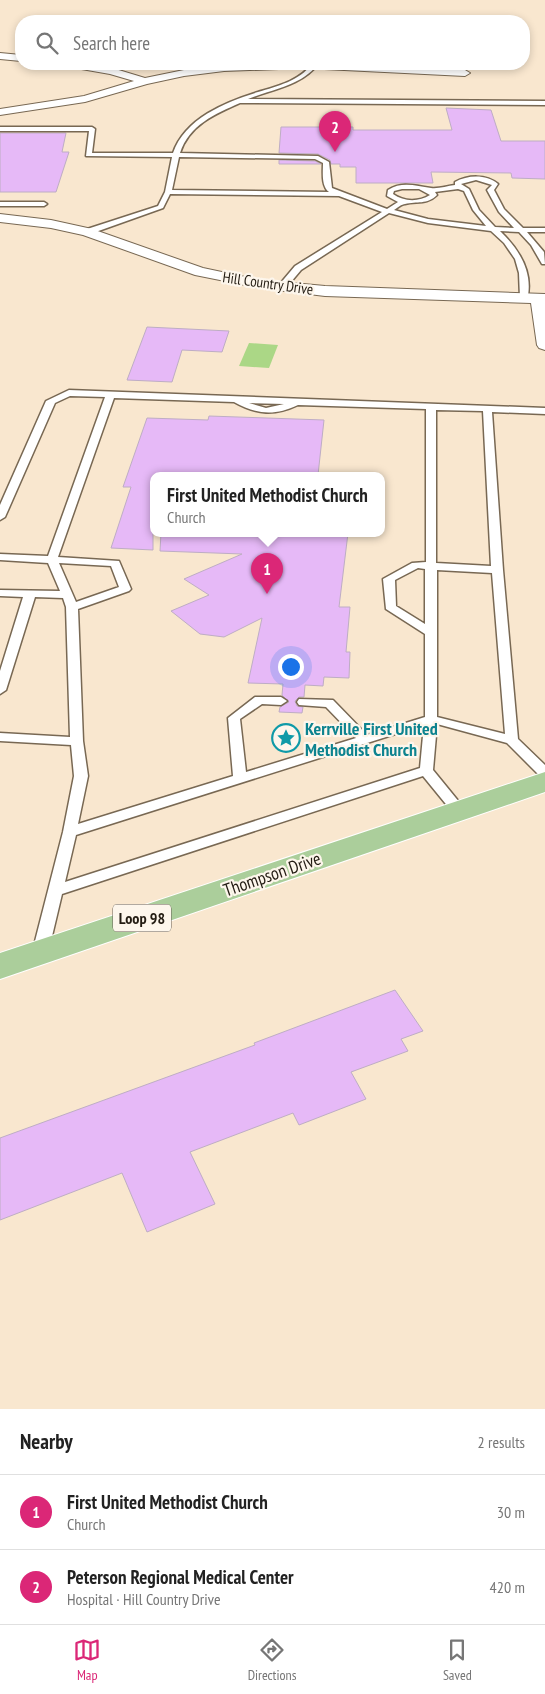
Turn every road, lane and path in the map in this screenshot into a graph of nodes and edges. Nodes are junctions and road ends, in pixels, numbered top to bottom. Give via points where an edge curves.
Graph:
1 (0, 56) edge
2 (15, 57) edge
3 (106, 70) edge
4 (207, 70) edge
5 (309, 70) edge
6 (408, 70) edge
7 (465, 73) dead end
8 (145, 81) junction
9 (239, 101) junction
10 (545, 103) edge
11 (0, 112) edge
12 (0, 129) edge
13 (176, 155) junction
14 (459, 187) junction
15 (430, 190) junction
16 (168, 192) junction
17 (340, 194) junction
18 (404, 201) junction
19 (0, 204) edge
20 (44, 204) dead end
21 (388, 212) junction
22 (0, 218) edge
23 (494, 229) junction
24 (520, 230) junction
25 (545, 230) edge
26 (87, 232) junction
27 (545, 262) edge
28 (282, 287) junction
29 (536, 298) edge
30 (545, 344) edge
31 (110, 394) junction
32 (431, 407) junction
33 (487, 409) junction
34 (545, 411) edge
35 (0, 517) edge
36 (0, 557) edge
37 (52, 559) junction
38 (431, 566) junction
39 (497, 570) junction
40 (0, 593) edge
41 (30, 594) junction
42 (70, 601) junction
43 (430, 632) junction
44 (0, 690) edge
45 (281, 701) dead end
46 (303, 702) dead end
47 (431, 719) junction
48 (0, 738) edge
49 (77, 740) junction
50 (365, 740) junction
51 (512, 740) junction
52 (426, 771) junction
53 (545, 773) edge
54 (240, 779) junction
55 (545, 782) edge
56 (459, 811) junction
57 (70, 832) junction
58 (54, 891) junction
59 (40, 953) junction
60 (0, 966) edge

1 - 2 street
3 - 8 street
4 - 8 street
5 - 9 lane via 294,82
6 - 7 street
8 - 11 street via 85,99
9 - 10 lane
9 - 13 lane via 197,124 182,139
12 - 13 lane via 92,129 88,156
13 - 16 lane
13 - 17 lane via 316,157 326,162 327,186
14 - 15 lane
14 - 23 lane via 467,190 472,207
14 - 24 lane via 457,183 469,179 492,182 496,186 490,190 494,201 502,214
15 - 18 lane via 434,195 428,200
15 - 18 lane via 409,186 389,192 391,197
16 - 17 lane
16 - 26 lane via 164,204 156,209
17 - 21 lane
18 - 21 lane
19 - 20 lane
21 - 23 lane via 440,223
21 - 28 lane via 298,268
22 - 26 street, Hill Country Drive
23 - 24 lane
23 - 29 lane via 519,259
24 - 25 lane
24 - 27 lane
26 - 28 street, Hill Country Drive via 200,272
28 - 29 street, Hill Country Drive
29 - 30 street
31 - 32 lane via 237,400 254,410 277,411 298,402
31 - 35 lane via 69,393 51,401
31 - 37 lane
32 - 33 lane
32 - 38 lane
33 - 34 lane
33 - 39 lane
36 - 37 lane
37 - 42 lane
37 - 42 lane via 115,563 125,590
38 - 39 lane
38 - 43 lane
38 - 43 lane via 416,565 389,579 390,606
39 - 51 lane
40 - 41 lane
41 - 42 lane
41 - 44 lane
42 - 49 lane
43 - 47 lane
45 - 54 lane via 258,700 234,718
46 - 50 lane via 329,704
47 - 50 lane
47 - 51 lane
47 - 52 lane
48 - 49 lane
49 - 57 lane via 81,776
50 - 54 lane
51 - 53 lane
52 - 56 lane
52 - 58 lane
54 - 57 lane
55 - 56 main road, Thompson Drive / Loop 98
56 - 59 main road, Thompson Drive / Loop 98
57 - 58 lane
58 - 59 lane
59 - 60 main road, Thompson Drive / Loop 98

